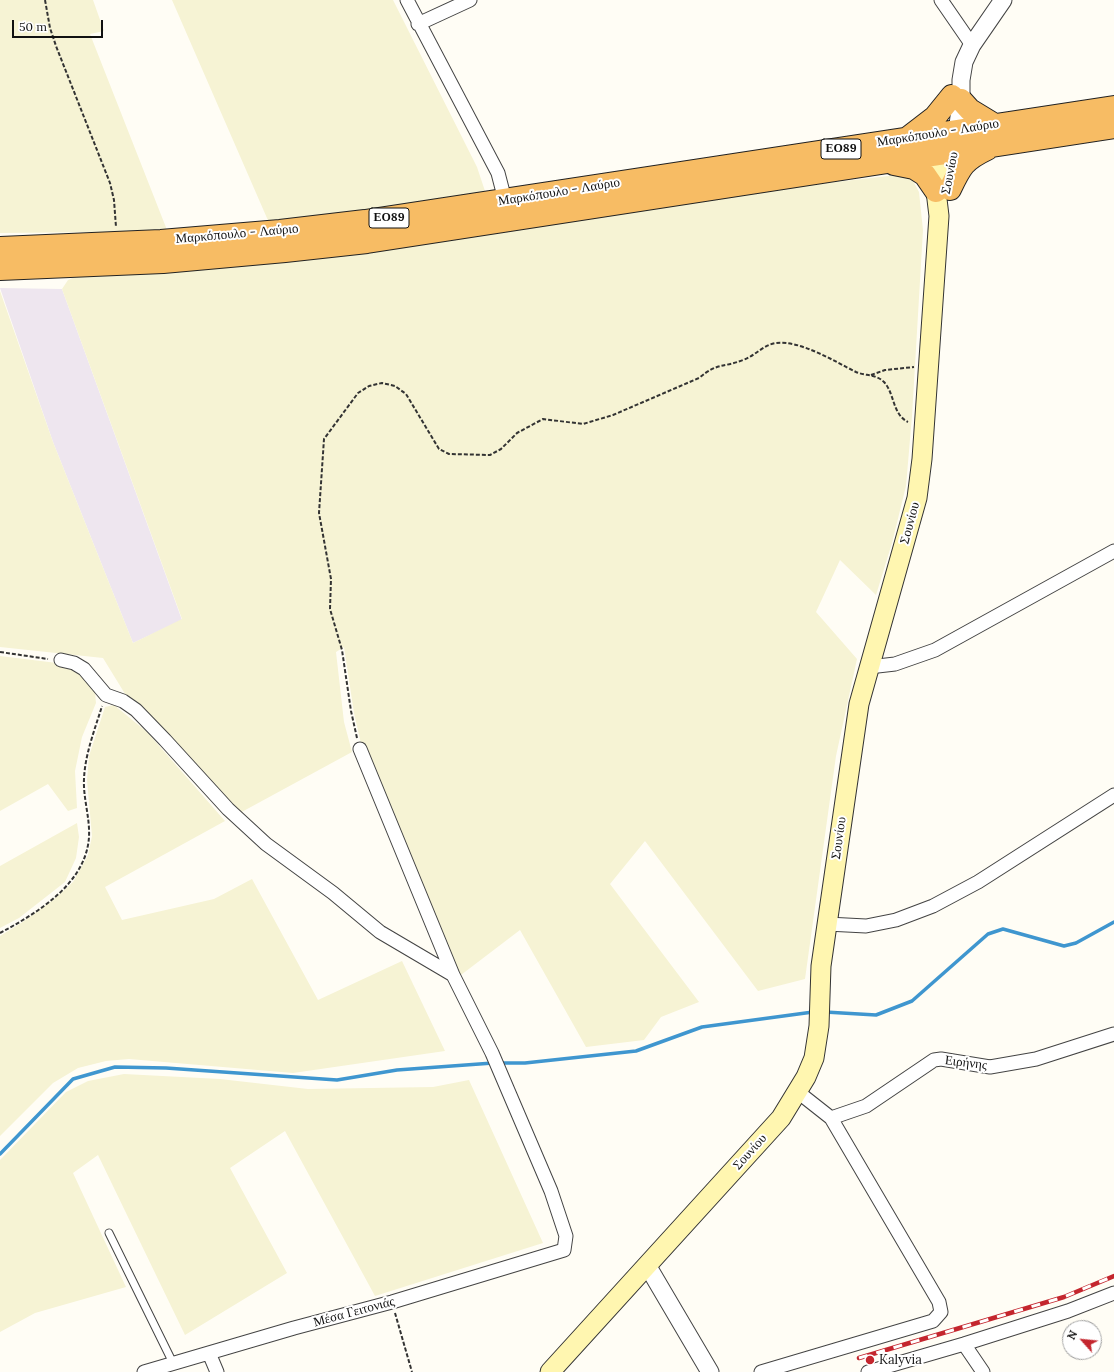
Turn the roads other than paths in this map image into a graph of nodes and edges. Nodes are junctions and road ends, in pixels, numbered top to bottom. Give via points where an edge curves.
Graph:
1 (407, 0) edge
2 (470, 0) edge
3 (941, 0) edge
4 (1003, 0) edge
5 (418, 24) junction
6 (972, 45) junction
7 (958, 92) junction
8 (1114, 107) edge
9 (1114, 128) edge
10 (950, 132) junction
11 (995, 134) junction
12 (907, 139) junction
13 (948, 153) junction
14 (887, 163) junction
15 (943, 190) junction
16 (505, 200) junction
17 (0, 248) edge
18 (0, 269) edge
19 (1114, 551) edge
20 (61, 660) road end
21 (868, 667) junction
22 (360, 749) road end
23 (1114, 795) edge
24 (827, 924) junction
25 (453, 975) junction
26 (1114, 1034) edge
27 (798, 1092) junction
28 (830, 1118) junction
29 (109, 1233) dead end
30 (648, 1265) junction
31 (1114, 1294) edge
32 (964, 1344) junction
33 (209, 1353) junction
34 (173, 1364) junction
35 (144, 1372) edge
36 (217, 1372) edge
37 (550, 1372) edge
38 (710, 1372) edge
39 (761, 1372) edge
40 (868, 1372) edge
41 (983, 1372) edge

1 - 5 street
2 - 5 street
3 - 6 street
4 - 6 street
5 - 16 street via 498,173
6 - 7 street via 964,62
7 - 10 street
7 - 11 highway via 970,110
7 - 12 highway via 935,117
8 - 11 highway, Μαρκόπουλο - Λαύριο / ΕΟ89
9 - 11 highway, Μαρκόπουλο - Λαύριο / ΕΟ89
10 - 11 highway, Μαρκόπουλο - Λαύριο / ΕΟ89
10 - 12 highway, Μαρκόπουλο - Λαύριο / ΕΟ89
10 - 13 main road, Σουνίου
11 - 13 highway, Μαρκόπουλο - Λαύριο / ΕΟ89
11 - 15 highway
12 - 16 highway, Μαρκόπουλο - Λαύριο / ΕΟ89
13 - 14 highway, Μαρκόπουλο - Λαύριο / ΕΟ89
13 - 15 main road, Σουνίου
14 - 15 highway via 914,168
14 - 18 highway, Μαρκόπουλο - Λαύριο / ΕΟ89 via 367,242 163,262
15 - 21 main road, Σουνίου via 939,216 925,429 917,498
16 - 17 highway, Μαρκόπουλο - Λαύριο / ΕΟ89 via 280,231 126,243
19 - 21 street via 935,650 895,664
20 - 25 street via 84,669 106,695 123,701 136,710 228,809 266,844 333,893 380,932
21 - 24 main road, Σουνίου via 851,753
22 - 25 street
23 - 24 street via 978,882 933,906 896,920 866,926
24 - 27 main road, Σουνίου via 814,1058
25 - 33 street, Μέσα Γειτονιάς via 492,1053 551,1191 566,1236 564,1250 392,1302
26 - 28 street, Ειρήνης via 1036,1059 990,1067 934,1060 866,1106
27 - 28 street
27 - 30 main road, Σουνίου via 781,1118
28 - 39 street via 939,1302 941,1312 933,1321
29 - 34 lane
30 - 37 main road, Σουνίου
30 - 38 street
31 - 32 street
32 - 40 street
32 - 41 street
33 - 34 street, Μέσα Γειτονιάς
33 - 36 street
34 - 35 street, Μέσα Γειτονιάς

